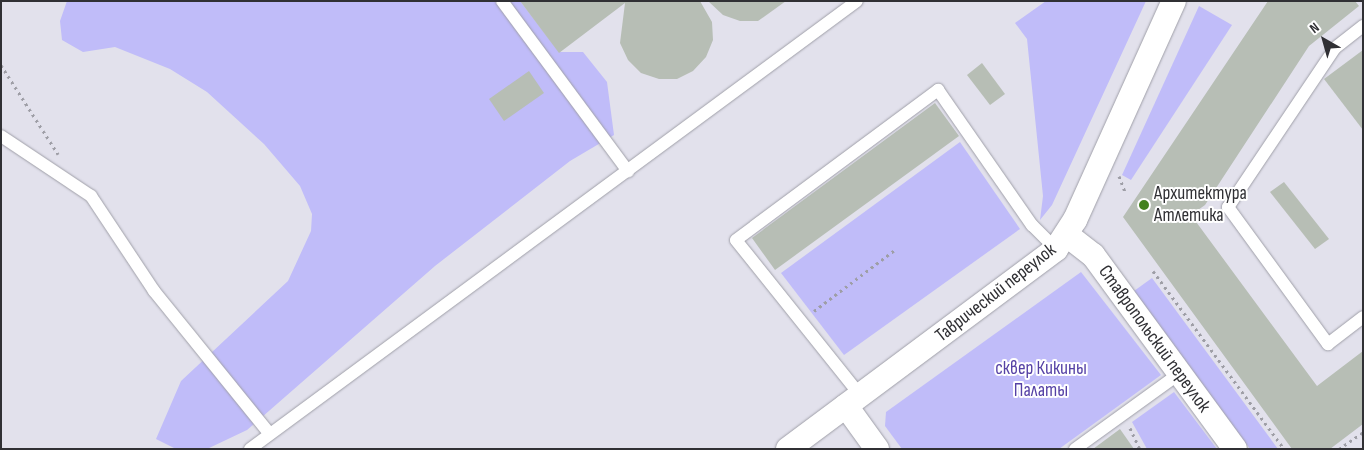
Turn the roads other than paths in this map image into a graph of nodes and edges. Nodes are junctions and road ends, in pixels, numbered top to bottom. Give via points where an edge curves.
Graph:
1 (502, 1) edge
2 (857, 1) edge
3 (1174, 1) edge
4 (1363, 26) edge
5 (1, 136) edge
6 (628, 171) junction
7 (1062, 242) junction
8 (1363, 317) edge
9 (1180, 373) junction
10 (853, 401) junction
11 (269, 433) junction
12 (250, 449) edge
13 (788, 449) edge
14 (877, 449) edge
15 (1075, 449) edge
16 (1236, 449) edge

1 - 6 lane
2 - 6 lane
3 - 7 street, Таврический переулок
4 - 8 lane via 1335,48 1228,207 1328,344
5 - 11 lane via 78,184 108,216 154,291
6 - 11 lane
7 - 9 street, Ставропольский переулок via 1093,255
7 - 10 street, Таврический переулок
7 - 10 lane via 1032,225 938,90 736,240 801,320
9 - 15 lane
9 - 16 street, Ставропольский переулок
10 - 13 street, Таврический переулок
10 - 14 street
11 - 12 lane

